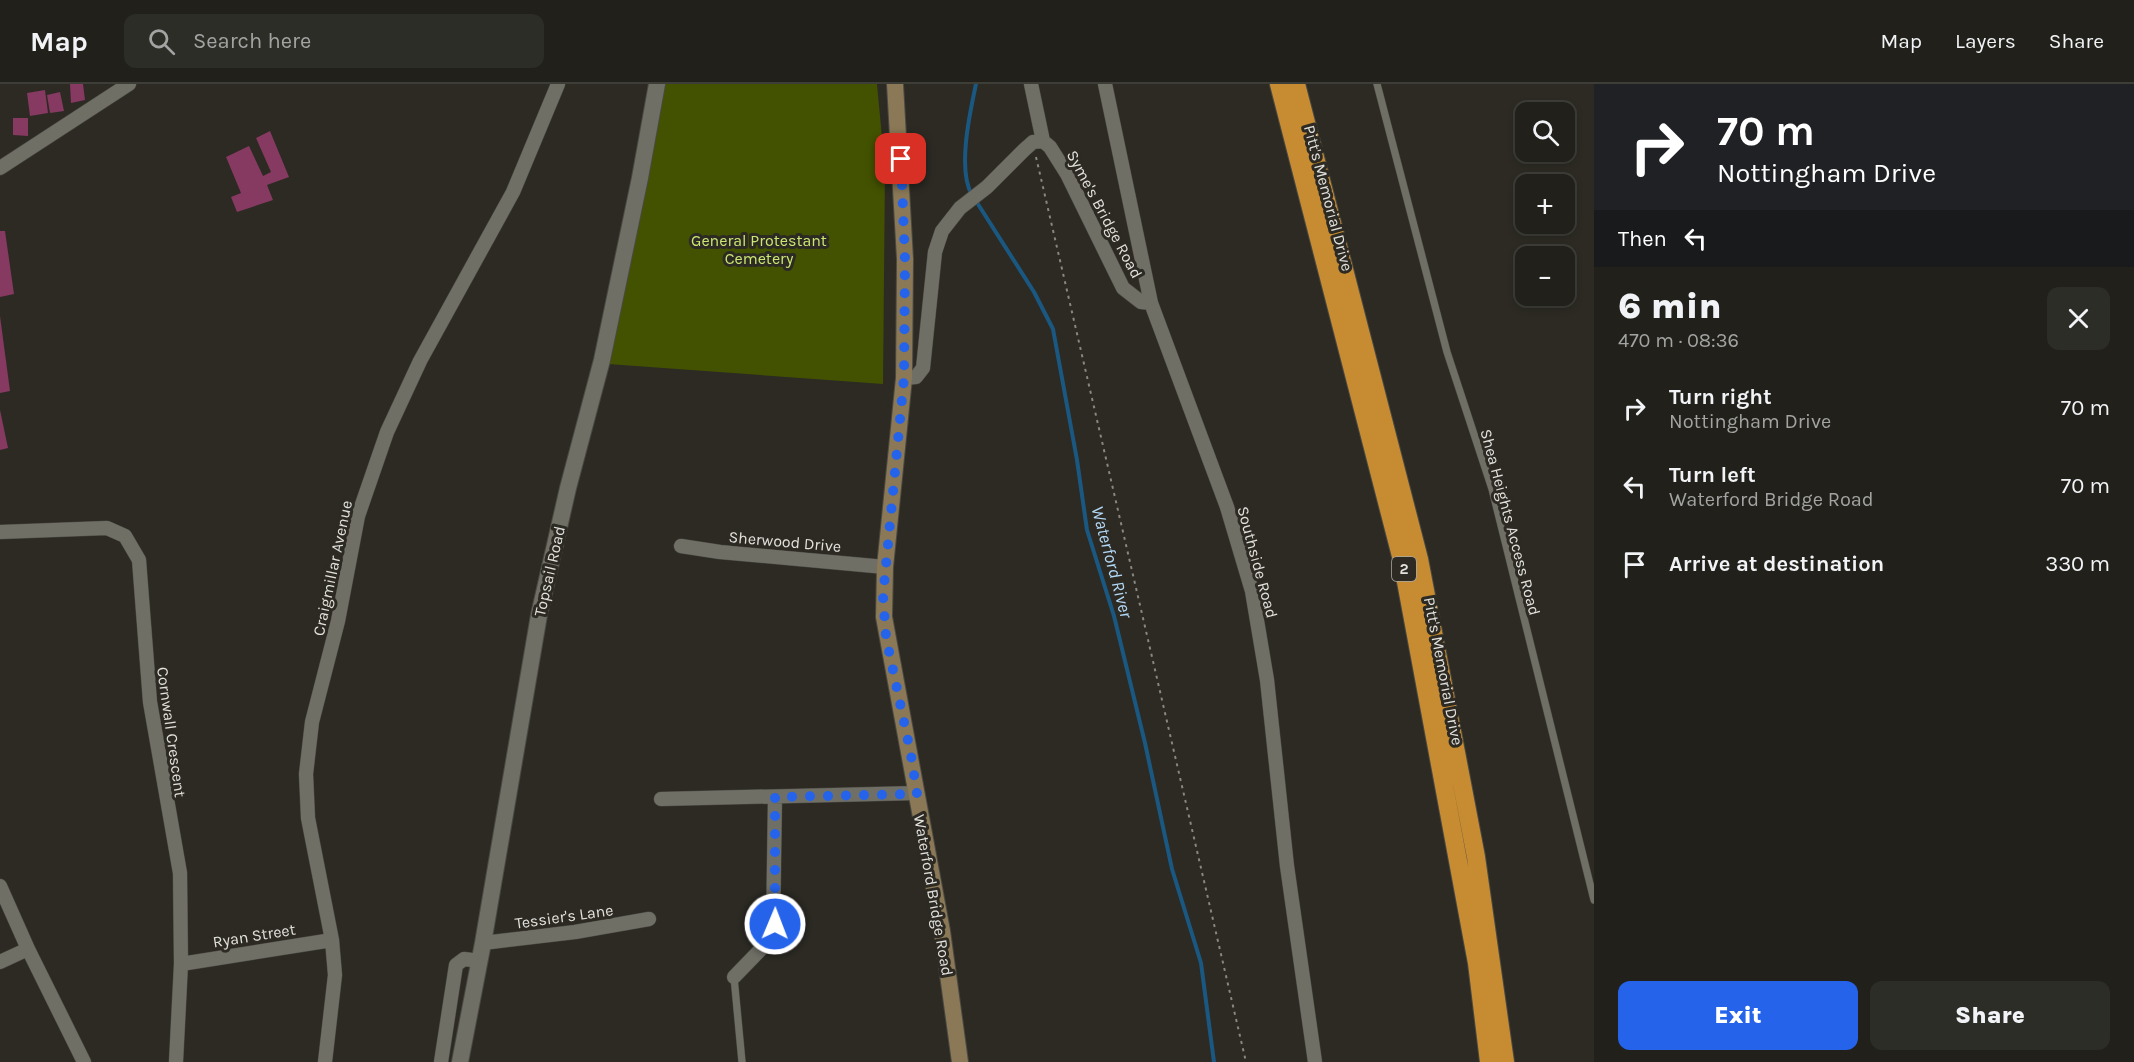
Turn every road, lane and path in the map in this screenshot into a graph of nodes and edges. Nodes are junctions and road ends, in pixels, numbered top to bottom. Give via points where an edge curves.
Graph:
1 (129, 84) edge
2 (558, 84) edge
3 (657, 84) edge
4 (895, 84) edge
5 (1031, 84) edge
6 (1105, 84) edge
7 (1279, 84) edge
8 (1296, 84) edge
9 (1377, 84) edge
10 (1043, 141) junction
11 (1036, 157) dead end
12 (0, 168) edge
13 (1151, 303) junction
14 (904, 378) junction
15 (0, 532) edge
16 (681, 546) dead end
17 (885, 567) junction
18 (917, 794) junction
19 (775, 797) junction
20 (661, 799) dead end
21 (0, 885) edge
22 (1594, 900) edge
23 (649, 919) dead end
24 (332, 940) junction
25 (483, 943) junction
26 (28, 949) junction
27 (480, 961) junction
28 (0, 962) edge
29 (181, 964) junction
30 (734, 977) joint
31 (84, 1062) edge
32 (176, 1062) edge
33 (325, 1062) edge
34 (441, 1062) edge
35 (460, 1062) edge
36 (742, 1062) edge
37 (960, 1062) edge
38 (1246, 1062) edge
39 (1315, 1062) edge
40 (1489, 1062) edge
41 (1504, 1062) edge

1 - 12 street
2 - 24 street, Craigmillar Avenue via 513,192 420,361 387,432 358,516 338,621 312,722 306,774 308,818
3 - 25 street, Topsail Road via 602,360 539,615
4 - 14 main road, Waterford Bridge Road via 905,260
5 - 10 street
6 - 13 street, Southside Road
7 - 40 highway, Pitt's Memorial Drive / 2 via 1402,560 1477,963
8 - 41 highway, Pitt's Memorial Drive / 2 via 1419,559 1476,857
9 - 22 lane, Shea Heights Access Road via 1447,352 1492,489
10 - 13 street, Syme's Bridge Road via 1067,174 1123,288 1141,302
10 - 14 street via 1034,142 949,221 938,240 923,368 916,377
11 - 38 path
13 - 39 street, Southside Road via 1227,507 1252,591 1267,680 1287,866
14 - 17 main road, Waterford Bridge Road
15 - 29 street, Cornwall Crescent via 107,528 125,536 136,552 141,570 150,702 180,873
16 - 17 street, Sherwood Drive
17 - 18 main road, Waterford Bridge Road via 886,637
18 - 19 street
18 - 37 main road, Waterford Bridge Road via 942,930
19 - 20 street
19 - 30 street via 773,931
21 - 26 street
23 - 25 street, Tessier's Lane via 575,933
24 - 29 street, Ryan Street
24 - 33 street, Craigmillar Avenue via 335,975
25 - 27 street, Topsail Road
26 - 28 street
26 - 31 street
27 - 34 street via 464,959 456,965
27 - 35 street, Topsail Road
29 - 32 street, Cornwall Crescent
30 - 36 lane

